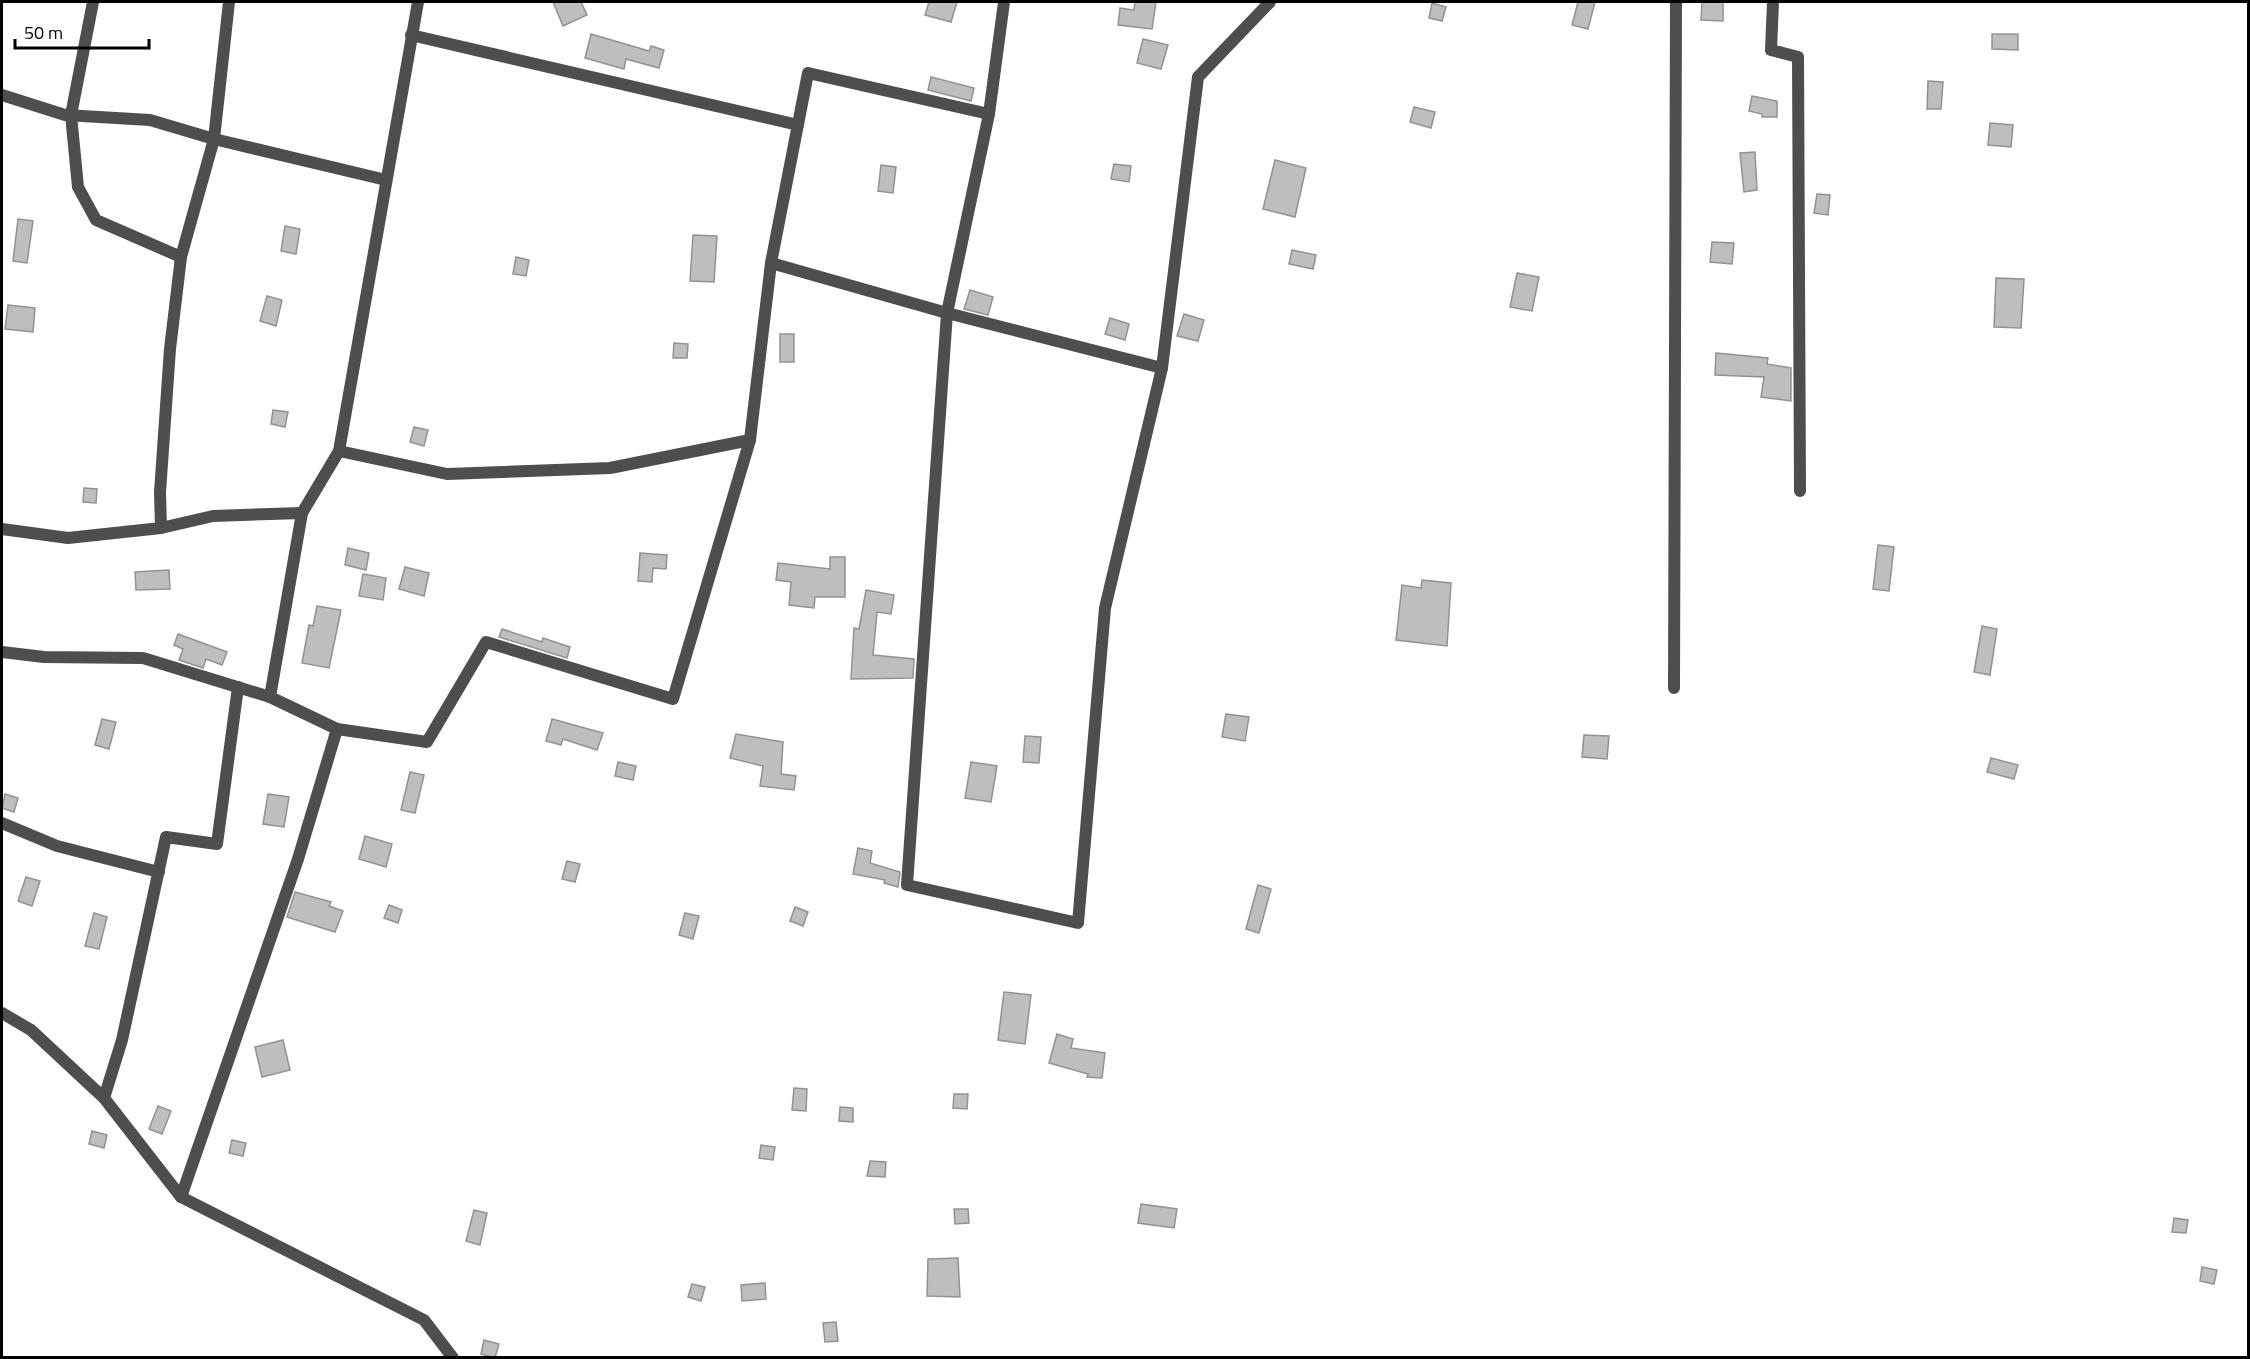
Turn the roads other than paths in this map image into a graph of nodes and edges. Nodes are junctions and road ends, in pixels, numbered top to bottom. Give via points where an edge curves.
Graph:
1 (93, 2) edge
2 (229, 2) edge
3 (418, 2) edge
4 (1004, 2) edge
5 (1270, 2) edge
6 (1676, 2) edge
7 (1773, 2) edge
8 (411, 35) junction
9 (2, 94) edge
10 (989, 114) junction
11 (71, 115) junction
12 (798, 125) junction
13 (214, 139) junction
14 (386, 180) junction
15 (181, 257) junction
16 (771, 263) junction
17 (947, 313) junction
18 (1162, 368) junction
19 (750, 440) junction
20 (339, 451) junction
21 (1800, 491) dead end
22 (302, 513) junction
23 (161, 528) junction
24 (2, 529) edge
25 (2, 652) edge
26 (238, 687) junction
27 (1674, 688) dead end
28 (270, 697) junction
29 (338, 729) junction
30 (2, 822) edge
31 (159, 872) junction
32 (2, 1013) edge
33 (104, 1098) junction
34 (181, 1197) junction
35 (453, 1358) edge

1 - 11 street
2 - 13 street
3 - 8 street
4 - 10 street
5 - 18 street via 1198,77
6 - 27 street
7 - 21 street via 1771,50 1798,57
8 - 12 street
8 - 14 street
9 - 11 street
10 - 12 street via 808,73
10 - 17 street
11 - 13 street via 150,120
11 - 15 street via 78,187 96,220
12 - 16 street
13 - 14 street
13 - 15 street
14 - 20 street
15 - 23 street via 169,361
16 - 17 street
16 - 19 street
17 - 18 street
17 - 18 street via 907,885 1078,923 1105,608
19 - 20 street via 610,468 447,474
19 - 29 street via 673,699 486,642 427,742
20 - 22 street
22 - 23 street via 213,516
22 - 28 street
23 - 24 street via 68,538
25 - 26 street via 44,657 143,658
26 - 28 street
26 - 31 street via 217,844 166,837
28 - 29 street
29 - 34 street via 298,859
30 - 31 street via 57,846
31 - 33 street via 122,1040
32 - 33 street via 31,1030
33 - 34 street
34 - 35 street via 424,1320

